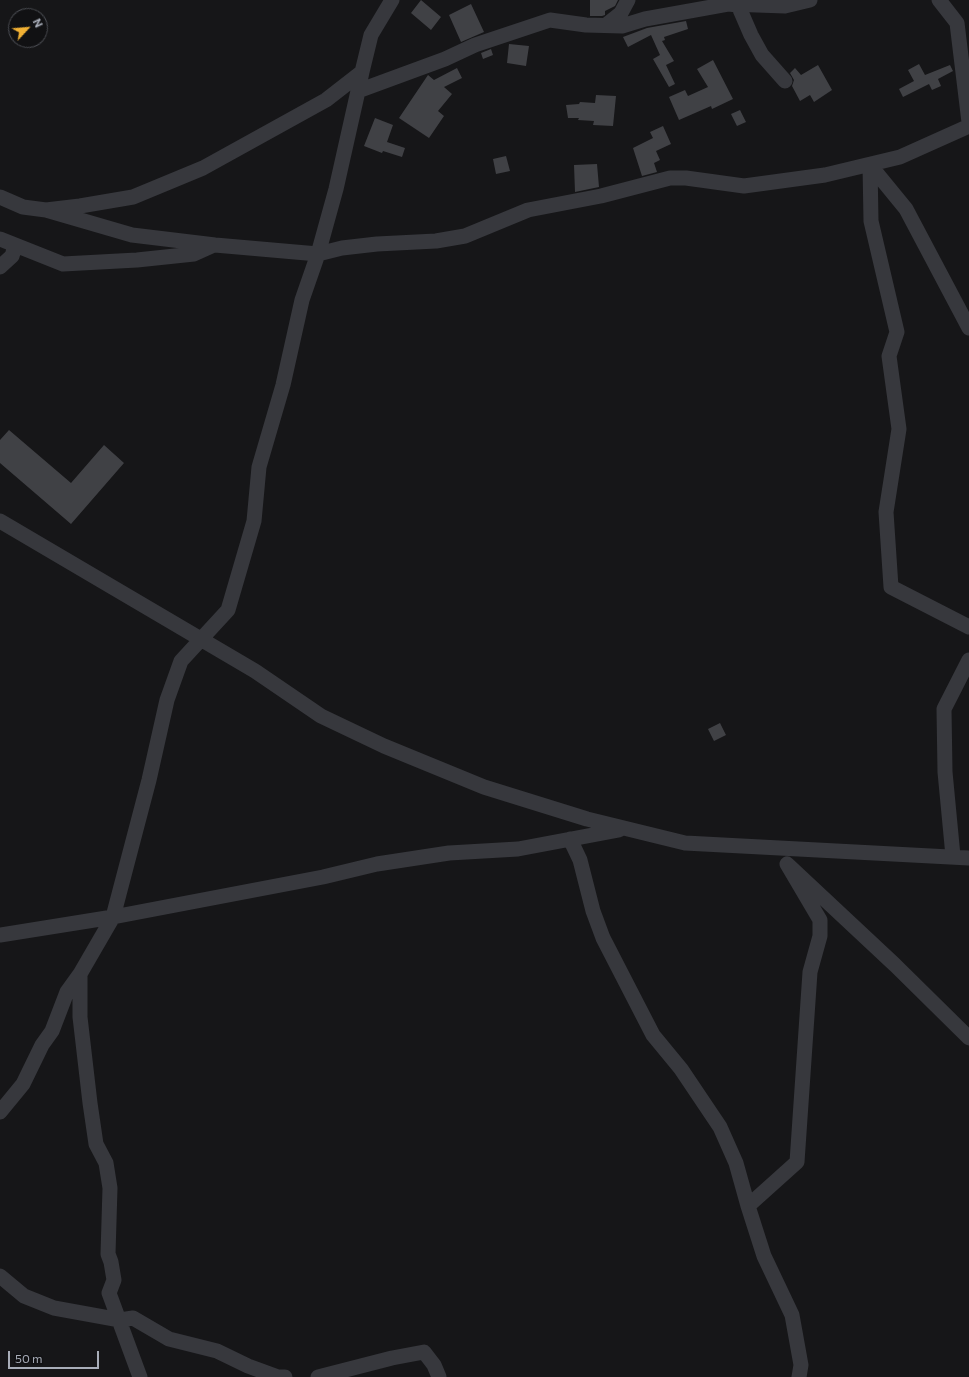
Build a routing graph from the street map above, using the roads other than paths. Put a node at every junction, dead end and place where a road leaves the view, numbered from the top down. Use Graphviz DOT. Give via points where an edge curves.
graph roads {
  1 [pos="392,0"];
  2 [pos="628,0"];
  3 [pos="810,0"];
  4 [pos="938,0"];
  5 [pos="734,3"];
  6 [pos="606,25"];
  7 [pos="362,72"];
  8 [pos="785,81"];
  9 [pos="358,91"];
  10 [pos="969,122"];
  11 [pos="969,126"];
  12 [pos="870,165"];
  13 [pos="0,196"];
  14 [pos="46,210"];
  15 [pos="0,239"];
  16 [pos="215,245"];
  17 [pos="15,246"];
  18 [pos="318,254"];
  19 [pos="0,267"];
  20 [pos="969,328"];
  21 [pos="0,521"];
  22 [pos="969,627"];
  23 [pos="201,639"];
  24 [pos="969,660"];
  25 [pos="626,829"];
  26 [pos="570,839"];
  27 [pos="774,849"];
  28 [pos="953,856"];
  29 [pos="969,858"];
  30 [pos="787,864"];
  31 [pos="113,917"];
  32 [pos="0,936"];
  33 [pos="80,974"];
  34 [pos="969,1038"];
  35 [pos="0,1112"];
  36 [pos="748,1206"];
  37 [pos="0,1276"];
  38 [pos="120,1320"];
  39 [pos="140,1377"];
  40 [pos="285,1377"];
  41 [pos="318,1377"];
  42 [pos="440,1377"];
  43 [pos="799,1377"];
  1 -- 7 [label="street" via="371,35"];
  2 -- 6 [label="street" via="621,12"];
  3 -- 5 [label="street" via="785,6"];
  4 -- 10 [label="street" via="957,23"];
  5 -- 6 [label="street" via="645,19 622,26"];
  5 -- 8 [label="street" via="762,55"];
  6 -- 9 [label="street" via="550,20 475,45 445,59"];
  7 -- 9 [label="street"];
  7 -- 14 [label="street" via="326,100 202,168 133,197"];
  9 -- 18 [label="street"];
  11 -- 12 [label="street" via="900,157"];
  12 -- 18 [label="street" via="825,175 744,186 670,178 601,196 528,210 465,236 436,241 349,247"];
  12 -- 20 [label="street" via="906,209"];
  12 -- 22 [label="street" via="871,221 897,332 888,356 899,429 886,512 891,587"];
  13 -- 14 [label="street" via="23,207"];
  14 -- 16 [label="street" via="132,234"];
  15 -- 17 [label="street"];
  16 -- 17 [label="street" via="194,254 63,264"];
  16 -- 18 [label="street"];
  17 -- 19 [label="street" via="12,256"];
  18 -- 23 [label="street" via="302,300 283,385 259,467 254,521 228,610"];
  21 -- 23 [label="street"];
  23 -- 25 [label="street" via="255,671 321,716 384,746 484,788"];
  23 -- 31 [label="street" via="181,661 167,700"];
  24 -- 28 [label="street" via="944,709 945,772"];
  25 -- 26 [label="street"];
  25 -- 27 [label="street" via="685,843"];
  26 -- 31 [label="street" via="518,849 449,853 377,864 323,877"];
  26 -- 36 [label="street" via="580,860 593,910 609,950 654,1035 686,1076 720,1127 736,1164"];
  27 -- 28 [label="street"];
  27 -- 30 [label="street"];
  28 -- 29 [label="street"];
  30 -- 34 [label="street"];
  30 -- 36 [label="street" via="820,920 820,936 810,972 797,1162"];
  31 -- 32 [label="street"];
  31 -- 33 [label="street"];
  33 -- 35 [label="street" via="67,992 52,1031 42,1045 23,1084"];
  33 -- 38 [label="street" via="80,1017 90,1103 96,1144 106,1163 110,1188 108,1254 112,1262 114,1280 109,1293"];
  36 -- 43 [label="street" via="764,1256 792,1314 801,1365"];
  37 -- 38 [label="street" via="24,1296 54,1308"];
  38 -- 39 [label="street"];
  38 -- 40 [label="street" via="133,1318 169,1339 217,1351 248,1366"];
  41 -- 42 [label="street" via="424,1352"];
}
